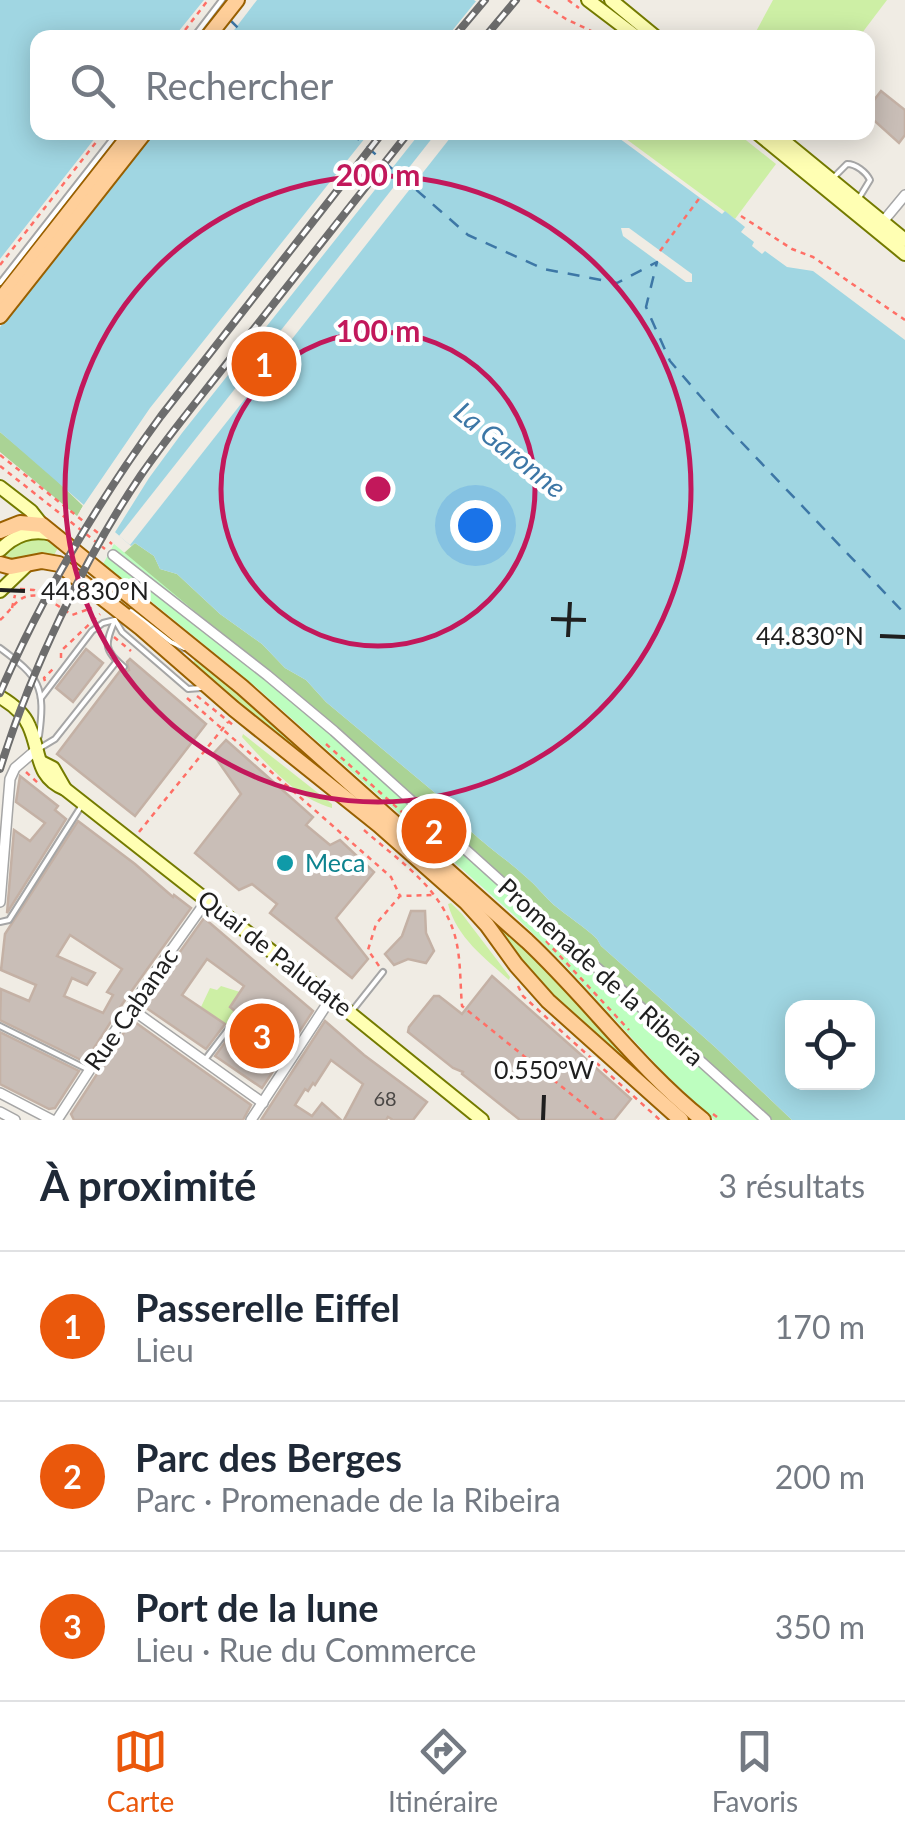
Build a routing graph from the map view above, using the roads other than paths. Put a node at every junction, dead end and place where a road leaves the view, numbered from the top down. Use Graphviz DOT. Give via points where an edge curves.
graph roads {
  1 [pos="222,0"];
  2 [pos="237,0"];
  3 [pos="249,0"];
  4 [pos="611,0"];
  5 [pos="595,7"];
  6 [pos="199,30"];
  7 [pos="213,30"];
  8 [pos="225,30"];
  9 [pos="627,30"];
  10 [pos="647,30"];
  11 [pos="112,140"];
  12 [pos="126,140"];
  13 [pos="138,140"];
  14 [pos="767,140"];
  15 [pos="781,140"];
  16 [pos="828,185"];
  17 [pos="905,195"];
  18 [pos="853,205"];
  19 [pos="879,227"];
  20 [pos="905,240"];
  21 [pos="905,254"];
  22 [pos="0,283"];
  23 [pos="0,300"];
  24 [pos="0,316"];
  25 [pos="0,486"];
  26 [pos="48,530"];
  27 [pos="0,531"];
  28 [pos="0,550"];
  29 [pos="113,550"];
  30 [pos="29,563"];
  31 [pos="0,564"];
  32 [pos="0,591"];
  33 [pos="129,596"];
  34 [pos="118,616"];
  35 [pos="0,648"];
  36 [pos="202,654"];
  37 [pos="117,661"];
  38 [pos="124,667"];
  39 [pos="0,696"];
  40 [pos="41,698"];
  41 [pos="39,756"];
  42 [pos="83,804"];
  43 [pos="207,900"];
  44 [pos="0,902"];
  45 [pos="0,922"];
  46 [pos="383,972"];
  47 [pos="331,998"];
  48 [pos="130,1008"];
  49 [pos="350,1013"];
  50 [pos="236,1019"];
  51 [pos="0,1026"];
  52 [pos="204,1061"];
  53 [pos="89,1070"];
  54 [pos="0,1093"];
  55 [pos="264,1103"];
  56 [pos="0,1112"];
  57 [pos="15,1120"];
  58 [pos="54,1120"];
  59 [pos="252,1120"];
  60 [pos="482,1120"];
  61 [pos="681,1120"];
  62 [pos="703,1120"];
  63 [pos="766,1120"];
  1 -- 6 [label="lane"];
  2 -- 7 [label="main road"];
  3 -- 8 [label="main road"];
  4 -- 10 [label="street"];
  5 -- 9 [label="street"];
  11 -- 22 [label="lane"];
  12 -- 23 [label="main road"];
  13 -- 24 [label="main road"];
  14 -- 16 [label="street"];
  15 -- 16 [label="street"];
  16 -- 18 [label="street"];
  16 -- 18 [label="lane" via="854,164 869,184"];
  17 -- 19 [label="street"];
  18 -- 19 [label="street"];
  19 -- 20 [label="street"];
  19 -- 21 [label="street"];
  25 -- 26 [label="street"];
  26 -- 27 [label="main road" via="20,523"];
  26 -- 28 [label="street" via="26,533"];
  26 -- 33 [label="main road"];
  29 -- 63 [label="street, Promenade de la Ribeira" via="346,741"];
  30 -- 31 [label="main road"];
  30 -- 32 [label="street"];
  30 -- 34 [label="main road" via="66,568"];
  33 -- 34 [label="lane"];
  33 -- 36 [label="main road"];
  34 -- 36 [label="lane" via="135,613 171,642"];
  34 -- 37 [label="lane" via="108,650"];
  34 -- 40 [label="lane" via="92,630"];
  34 -- 61 [label="main road" via="466,902 548,1000"];
  35 -- 40 [label="lane" via="37,681"];
  36 -- 62 [label="main road" via="528,941"];
  37 -- 38 [label="lane"];
  37 -- 41 [label="lane"];
  39 -- 41 [label="street, Quai de Paludate" via="28,722"];
  40 -- 41 [label="lane"];
  41 -- 42 [label="street, Quai de Paludate"];
  41 -- 44 [label="street" via="14,768 10,780"];
  42 -- 43 [label="street, Quai de Paludate"];
  42 -- 45 [label="lane" via="8,920"];
  43 -- 47 [label="street, Quai de Paludate"];
  43 -- 48 [label="street, Rue Cabanac"];
  46 -- 49 [label="lane"];
  47 -- 49 [label="street, Quai de Paludate"];
  47 -- 55 [label="street"];
  48 -- 52 [label="street"];
  48 -- 53 [label="street, Rue Cabanac"];
  49 -- 60 [label="street, Quai de Paludate"];
  50 -- 52 [label="lane"];
  51 -- 53 [label="lane"];
  52 -- 55 [label="street"];
  53 -- 58 [label="street, Rue Cabanac"];
  54 -- 58 [label="street"];
  55 -- 59 [label="street"];
  56 -- 57 [label="street"];
}
